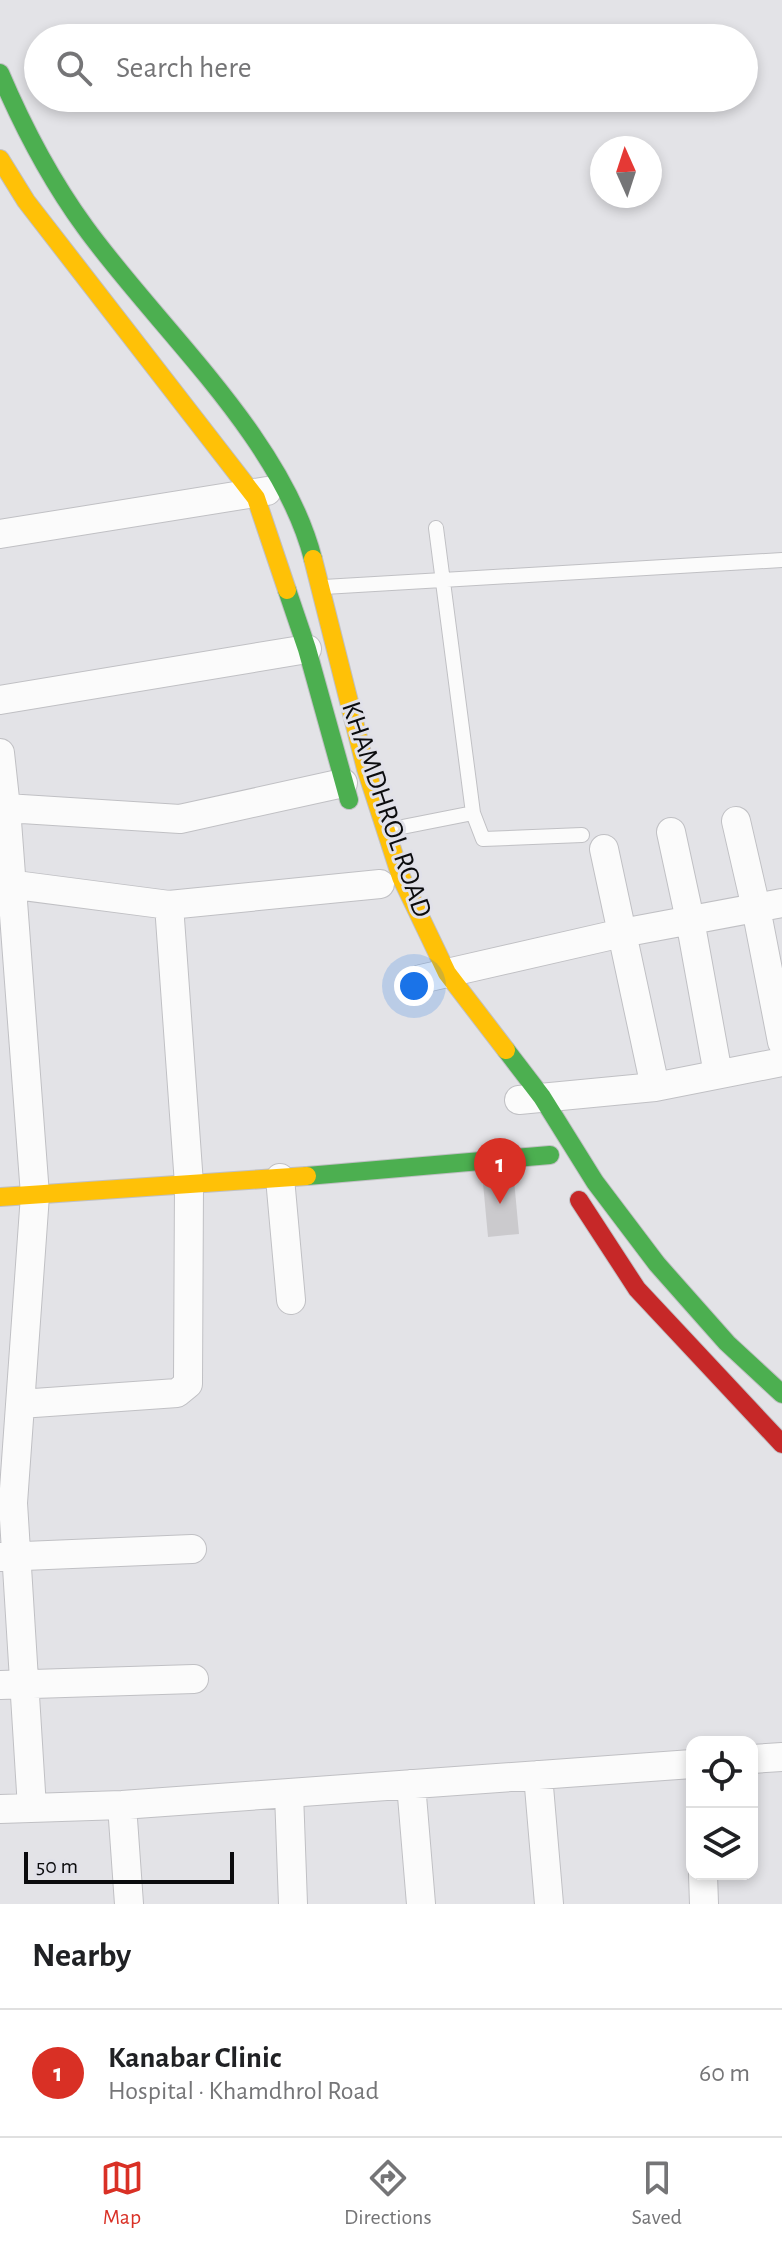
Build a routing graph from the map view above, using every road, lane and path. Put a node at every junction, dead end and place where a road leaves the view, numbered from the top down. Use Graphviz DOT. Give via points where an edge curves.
graph roads {
  1 [pos="1,78"];
  2 [pos="0,159"];
  3 [pos="13,203"];
  4 [pos="284,488"];
  5 [pos="253,494"];
  6 [pos="436,528"];
  7 [pos="0,534"];
  8 [pos="782,560"];
  9 [pos="444,580"];
  10 [pos="304,589"];
  11 [pos="307,649"];
  12 [pos="0,700"];
  13 [pos="0,753"];
  14 [pos="343,783"];
  15 [pos="6,808"];
  16 [pos="353,812"];
  17 [pos="473,813"];
  18 [pos="736,821"];
  19 [pos="386,830"];
  20 [pos="671,832"];
  21 [pos="593,842"];
  22 [pos="5,884"];
  23 [pos="380,884"];
  24 [pos="169,905"];
  25 [pos="769,905"];
  26 [pos="690,920"];
  27 [pos="622,933"];
  28 [pos="428,977"];
  29 [pos="782,1042"];
  30 [pos="782,1062"];
  31 [pos="718,1074"];
  32 [pos="655,1087"];
  33 [pos="524,1100"];
  34 [pos="280,1178"];
  35 [pos="189,1184"];
  36 [pos="35,1195"];
  37 [pos="0,1197"];
  38 [pos="291,1300"];
  39 [pos="782,1394"];
  40 [pos="14,1400"];
  41 [pos="782,1444"];
  42 [pos="192,1549"];
  43 [pos="8,1556"];
  44 [pos="194,1679"];
  45 [pos="12,1684"];
  46 [pos="782,1757"];
  47 [pos="758,1759"];
  48 [pos="686,1764"];
  49 [pos="538,1775"];
  50 [pos="411,1784"];
  51 [pos="289,1793"];
  52 [pos="122,1805"];
  53 [pos="32,1808"];
  54 [pos="0,1809"];
  55 [pos="703,1880"];
  56 [pos="129,1904"];
  57 [pos="293,1904"];
  58 [pos="421,1904"];
  59 [pos="549,1904"];
  60 [pos="704,1904"];
  1 -- 4 [label="main road, KHAMDHROL ROAD" via="27,135 84,226 251,433"];
  2 -- 3 [label="main road, KHAMDHROL ROAD"];
  3 -- 5 [label="main road, KHAMDHROL ROAD"];
  4 -- 5 [label="street"];
  4 -- 10 [label="main road, KHAMDHROL ROAD" via="306,532"];
  5 -- 7 [label="street"];
  5 -- 10 [label="main road, KHAMDHROL ROAD"];
  6 -- 9 [label="lane"];
  8 -- 9 [label="lane"];
  9 -- 10 [label="lane"];
  9 -- 17 [label="lane"];
  10 -- 11 [label="main road, KHAMDHROL ROAD"];
  10 -- 19 [label="main road, KHAMDHROL ROAD"];
  11 -- 12 [label="street"];
  11 -- 14 [label="main road, KHAMDHROL ROAD"];
  13 -- 15 [label="street"];
  14 -- 15 [label="street" via="180,819"];
  14 -- 16 [label="main road, KHAMDHROL ROAD"];
  15 -- 22 [label="street"];
  17 -- 19 [label="lane"];
  17 -- 21 [label="lane" via="483,839"];
  18 -- 25 [label="street"];
  19 -- 28 [label="main road, KHAMDHROL ROAD"];
  20 -- 26 [label="street"];
  21 -- 27 [label="street"];
  22 -- 24 [label="street"];
  22 -- 36 [label="street"];
  23 -- 24 [label="street"];
  24 -- 35 [label="street"];
  25 -- 26 [label="street"];
  25 -- 29 [label="street"];
  26 -- 27 [label="street"];
  26 -- 31 [label="street"];
  27 -- 28 [label="street"];
  27 -- 32 [label="street"];
  28 -- 33 [label="main road, KHAMDHROL ROAD"];
  30 -- 31 [label="street"];
  31 -- 32 [label="street"];
  32 -- 33 [label="street"];
  33 -- 39 [label="main road, KHAMDHROL ROAD" via="727,1343"];
  34 -- 35 [label="main road"];
  34 -- 38 [label="street"];
  34 -- 41 [label="main road" via="554,1161 637,1289"];
  35 -- 36 [label="main road"];
  35 -- 40 [label="street" via="186,1388 177,1393"];
  36 -- 37 [label="main road"];
  36 -- 40 [label="street"];
  40 -- 43 [label="street"];
  42 -- 43 [label="street"];
  43 -- 45 [label="street"];
  44 -- 45 [label="street"];
  45 -- 53 [label="street"];
  46 -- 47 [label="street"];
  48 -- 49 [label="street"];
  49 -- 50 [label="street"];
  49 -- 59 [label="street"];
  50 -- 51 [label="street"];
  50 -- 58 [label="street"];
  51 -- 52 [label="street"];
  51 -- 57 [label="street"];
  52 -- 53 [label="street"];
  52 -- 56 [label="street"];
  53 -- 54 [label="street"];
  55 -- 60 [label="street"];
}
